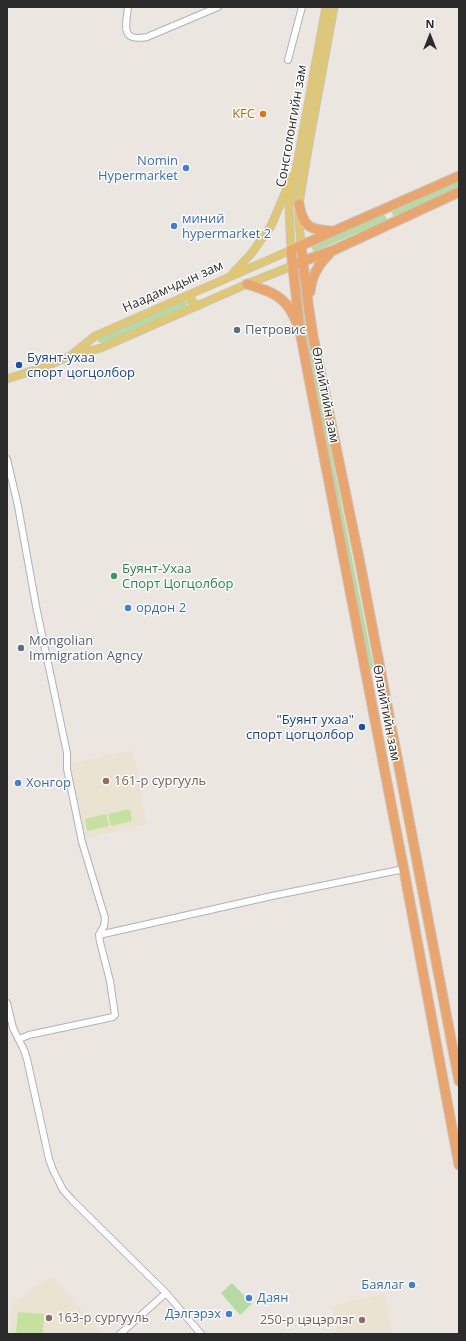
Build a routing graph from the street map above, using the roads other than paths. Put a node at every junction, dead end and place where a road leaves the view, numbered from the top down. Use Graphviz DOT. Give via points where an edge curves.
graph roads {
  1 [pos="128,7"];
  2 [pos="218,7"];
  3 [pos="302,7"];
  4 [pos="326,7"];
  5 [pos="334,7"];
  6 [pos="288,60"];
  7 [pos="297,164"];
  8 [pos="459,176"];
  9 [pos="459,192"];
  10 [pos="299,204"];
  11 [pos="384,209"];
  12 [pos="391,223"];
  13 [pos="335,231"];
  14 [pos="301,246"];
  15 [pos="291,250"];
  16 [pos="334,250"];
  17 [pos="302,262"];
  18 [pos="292,266"];
  19 [pos="230,276"];
  20 [pos="247,284"];
  21 [pos="191,294"];
  22 [pos="183,297"];
  23 [pos="308,303"];
  24 [pos="198,306"];
  25 [pos="189,310"];
  26 [pos="300,328"];
  27 [pos="70,356"];
  28 [pos="7,379"];
  29 [pos="7,459"];
  30 [pos="404,869"];
  31 [pos="99,935"];
  32 [pos="438,966"];
  33 [pos="423,969"];
  34 [pos="7,1003"];
  35 [pos="19,1039"];
  36 [pos="459,1081"];
  37 [pos="459,1165"];
  38 [pos="166,1293"];
  39 [pos="120,1334"];
  40 [pos="201,1334"];
  1 -- 2 [label="street" via="126,31 132,38 137,38 147,37"];
  3 -- 6 [label="street"];
  4 -- 7 [label="main road, Сонсголонгийн зам"];
  5 -- 10 [label="main road, Сонсголонгийн зам"];
  7 -- 15 [label="main road, Сонсголонгийн зам" via="289,208"];
  7 -- 19 [label="main road" via="271,226 251,254"];
  8 -- 11 [label="highway"];
  9 -- 12 [label="highway"];
  10 -- 13 [label="highway" via="301,217 305,223 319,230"];
  10 -- 14 [label="main road, Сонсголонгийн зам"];
  11 -- 12 [label="highway"];
  11 -- 13 [label="highway"];
  12 -- 16 [label="highway"];
  13 -- 14 [label="highway"];
  14 -- 15 [label="highway"];
  14 -- 17 [label="highway, Өлзийтийн зам"];
  15 -- 18 [label="highway, Өлзийтийн зам"];
  15 -- 19 [label="main road, Наадамчдын зам"];
  16 -- 17 [label="highway"];
  16 -- 23 [label="highway" via="315,271"];
  17 -- 18 [label="highway"];
  17 -- 23 [label="highway, Өлзийтийн зам"];
  18 -- 20 [label="main road, Наадамчдын зам"];
  18 -- 26 [label="highway, Өлзийтийн зам"];
  19 -- 21 [label="main road, Наадамчдын зам"];
  20 -- 24 [label="main road, Наадамчдын зам"];
  20 -- 26 [label="highway" via="279,297 287,304"];
  21 -- 22 [label="main road, Наадамчдын зам"];
  21 -- 24 [label="main road" via="191,301"];
  22 -- 25 [label="main road" via="188,302"];
  22 -- 27 [label="main road, Наадамчдын зам" via="95,336"];
  23 -- 32 [label="highway, Өлзийтийн зам"];
  24 -- 25 [label="main road, Наадамчдын зам"];
  25 -- 27 [label="main road, Наадамчдын зам" via="101,348"];
  26 -- 30 [label="highway, Өлзийтийн зам"];
  27 -- 28 [label="main road, Наадамчдын зам"];
  29 -- 31 [label="street" via="67,753 67,769 82,842 105,918"];
  30 -- 31 [label="street"];
  30 -- 33 [label="highway, Өлзийтийн зам"];
  31 -- 35 [label="street" via="115,1015"];
  32 -- 33 [label="highway"];
  32 -- 36 [label="highway, Өлзийтийн зам"];
  33 -- 37 [label="highway, Өлзийтийн зам"];
  34 -- 35 [label="street" via="13,1028"];
  35 -- 38 [label="street" via="27,1059 49,1159 57,1180 72,1200"];
  38 -- 39 [label="street"];
  38 -- 40 [label="street"];
}
